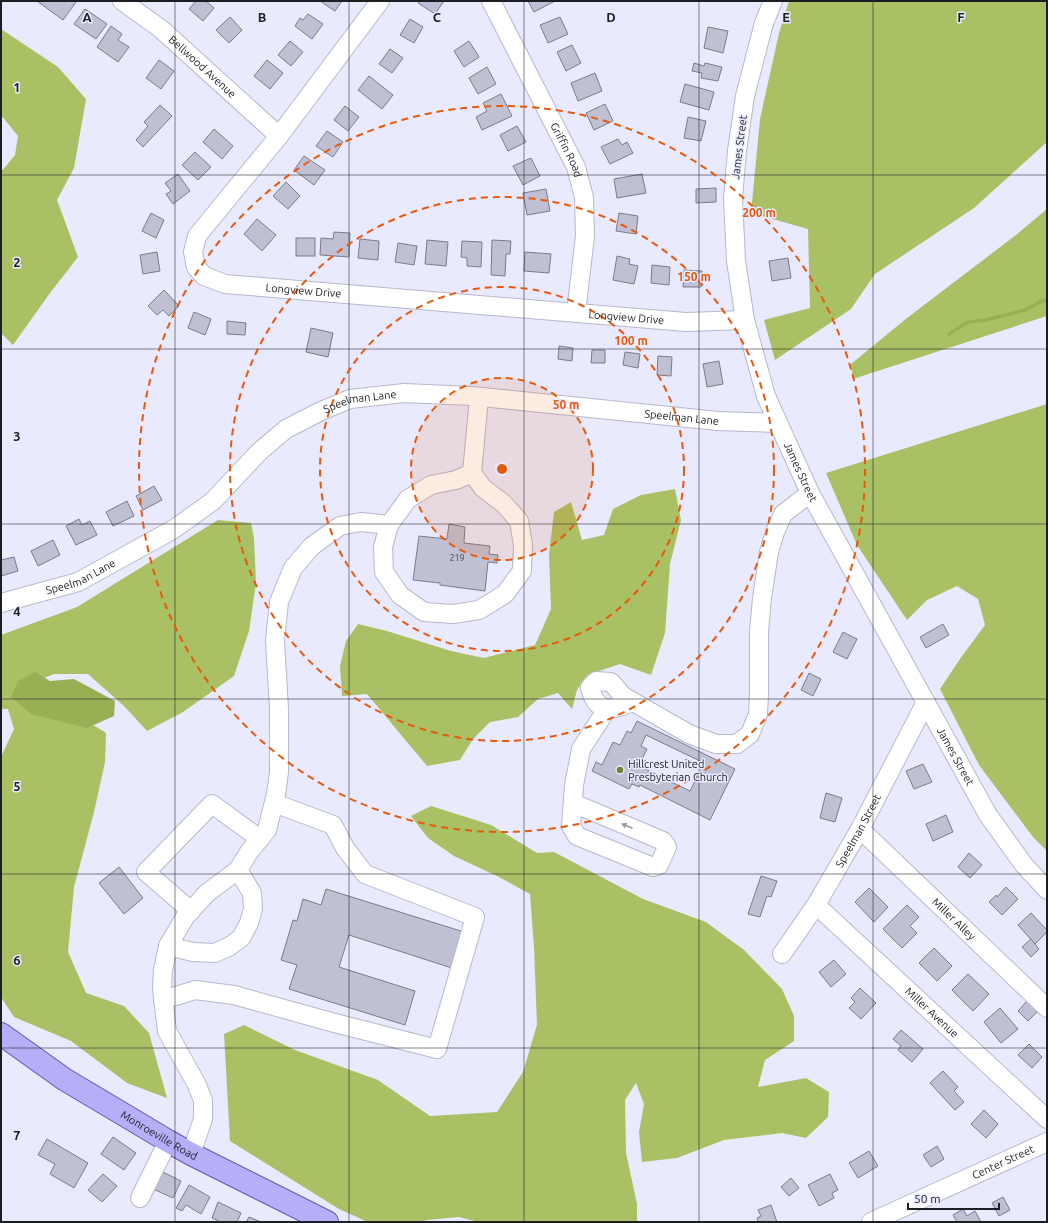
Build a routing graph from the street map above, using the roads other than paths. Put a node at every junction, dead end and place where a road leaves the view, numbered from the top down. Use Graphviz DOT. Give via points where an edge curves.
graph roads {
  1 [pos="122,1"];
  2 [pos="380,1"];
  3 [pos="490,1"];
  4 [pos="772,1"];
  5 [pos="279,136"];
  6 [pos="576,313"];
  7 [pos="745,320"];
  8 [pos="479,398"];
  9 [pos="778,423"];
  10 [pos="472,473"];
  11 [pos="810,493"];
  12 [pos="389,525"];
  13 [pos="1,603"];
  14 [pos="633,702"];
  15 [pos="926,702"];
  16 [pos="607,709"];
  17 [pos="274,803"];
  18 [pos="573,803"];
  19 [pos="860,829"];
  20 [pos="260,839"];
  21 [pos="238,870"];
  22 [pos="1047,890"];
  23 [pos="816,905"];
  24 [pos="190,911"];
  25 [pos="168,946"];
  26 [pos="782,954"];
  27 [pos="163,1000"];
  28 [pos="1047,1008"];
  29 [pos="1,1034"];
  30 [pos="1047,1120"];
  31 [pos="168,1141"];
  32 [pos="1047,1142"];
  33 [pos="191,1154"];
  34 [pos="140,1198"];
  35 [pos="327,1222"];
  36 [pos="871,1222"];
  1 -- 5 [label="street, Bellwood Avenue" via="161,29"];
  2 -- 5 [label="street, Longview Drive"];
  3 -- 6 [label="street, Griffin Road" via="576,167 584,197 585,236"];
  4 -- 7 [label="street, James Street" via="745,96 737,151 734,198 736,261"];
  5 -- 6 [label="street, Longview Drive" via="197,236 193,252 196,267 204,276 225,284"];
  6 -- 7 [label="street, Longview Drive" via="686,322"];
  7 -- 9 [label="street, James Street" via="766,396"];
  8 -- 9 [label="street, Speelman Lane" via="718,421"];
  8 -- 10 [label="street"];
  8 -- 13 [label="street, Speelman Lane" via="404,393 350,399 321,411 286,428 259,452 213,501 174,529 78,582"];
  9 -- 11 [label="street, James Street"];
  10 -- 12 [label="street" via="456,480 430,485 408,499"];
  10 -- 12 [label="street" via="483,488 504,504 519,521 523,546 522,571 505,594 479,610 453,614 424,612 400,595 384,572 383,547"];
  11 -- 14 [label="street" via="783,514 769,552 759,632 758,714 750,734 737,744 716,744 689,734"];
  11 -- 15 [label="street, James Street"];
  12 -- 17 [label="street" via="361,522 340,526 312,546 293,568 279,602 275,640 279,772"];
  14 -- 16 [label="street"];
  14 -- 16 [label="street" via="622,696 611,682 596,681 590,687 591,694 600,706"];
  15 -- 19 [label="street, Speelman Street"];
  15 -- 22 [label="street, James Street" via="988,815 1024,865"];
  16 -- 18 [label="street" via="581,749"];
  17 -- 20 [label="street" via="267,830"];
  17 -- 27 [label="street" via="333,825 345,848 364,874 475,917 437,1049 234,995 195,990"];
  18 -- 18 [label="street, one-way" via="571,826 577,836 653,867 659,865 667,847 663,841"];
  19 -- 23 [label="street, Speelman Street"];
  19 -- 28 [label="street, Miller Alley"];
  20 -- 21 [label="street"];
  20 -- 24 [label="street" via="212,804 146,872"];
  21 -- 24 [label="street" via="207,893"];
  21 -- 25 [label="street" via="252,893 253,909 249,924 241,938 215,953 193,952"];
  23 -- 26 [label="street, Speelman Street"];
  23 -- 30 [label="street, Miller Avenue"];
  24 -- 25 [label="street"];
  25 -- 27 [label="street" via="163,970"];
  27 -- 33 [label="street" via="167,1031 203,1100 203,1119"];
  29 -- 31 [label="main road, Monroeville Road" via="64,1079"];
  31 -- 33 [label="main road, Monroeville Road"];
  31 -- 34 [label="street"];
  32 -- 36 [label="street, Center Street"];
  33 -- 35 [label="main road, Monroeville Road"];
}
